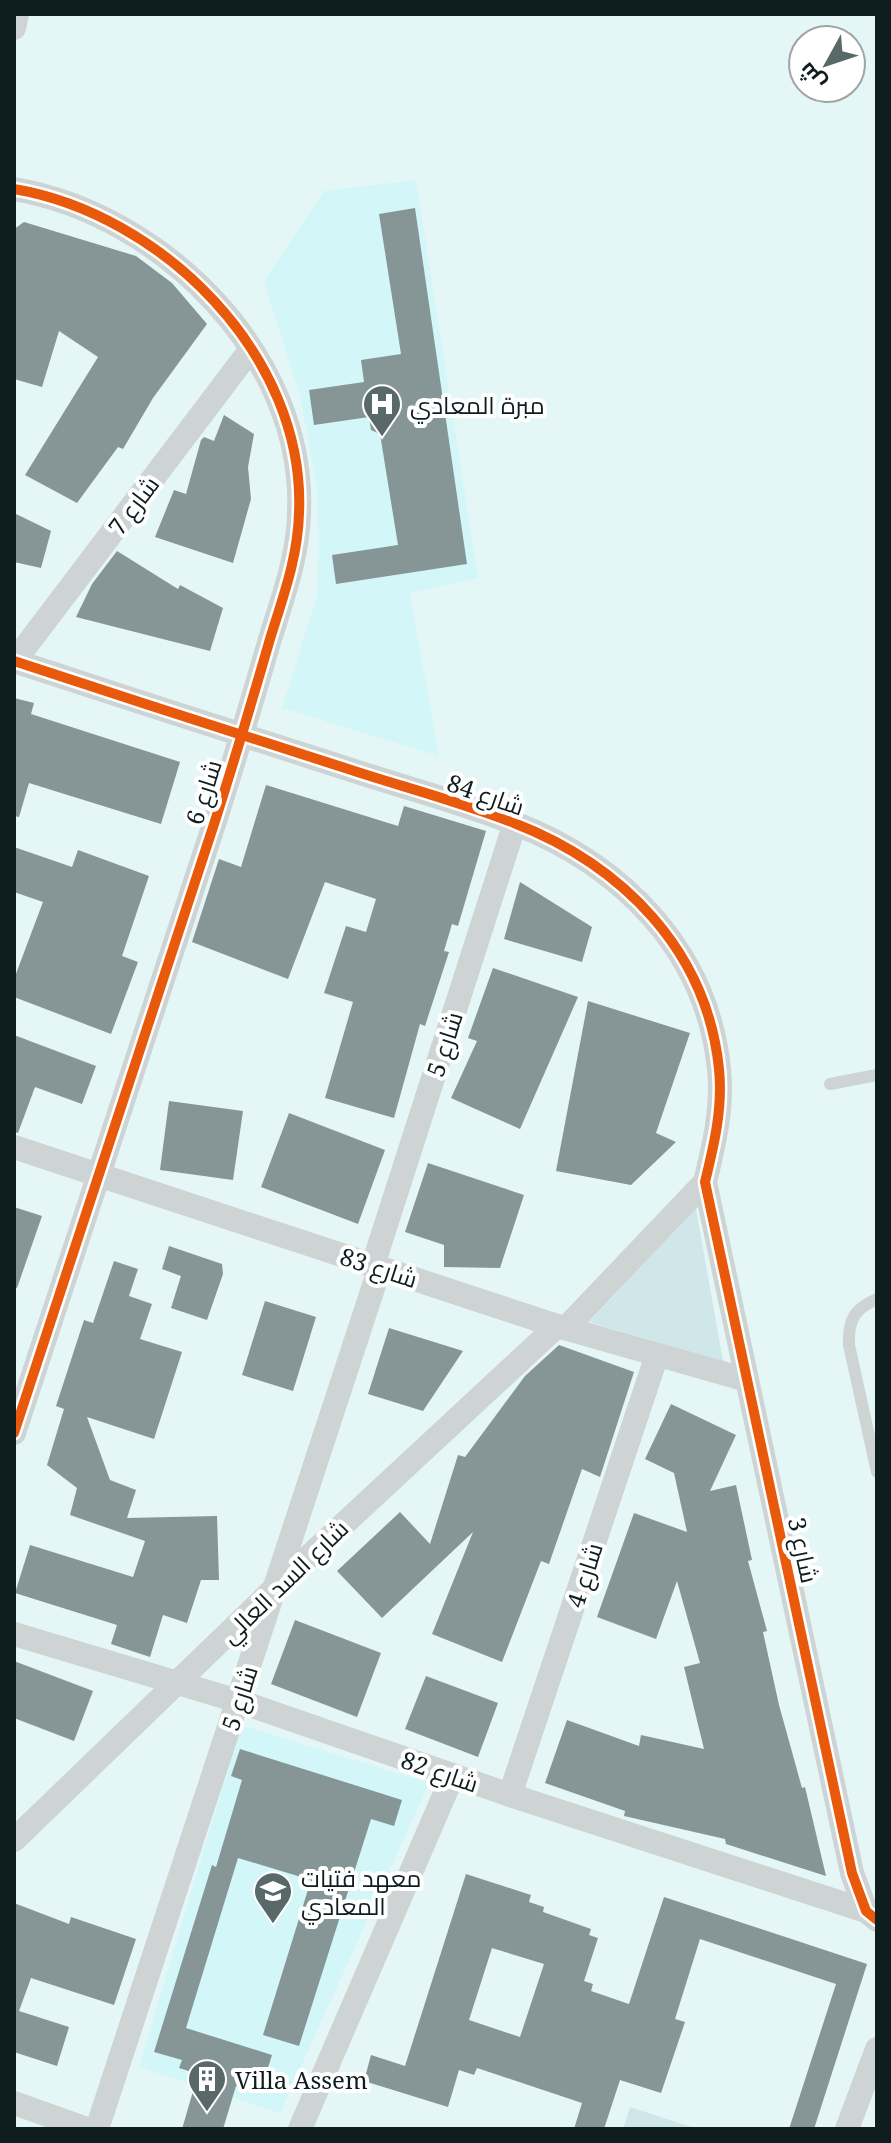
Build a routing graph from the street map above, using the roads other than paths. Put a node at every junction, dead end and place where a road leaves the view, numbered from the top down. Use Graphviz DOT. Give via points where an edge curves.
graph roads {
  1 [pos="17,14"];
  2 [pos="14,28"];
  3 [pos="14,189"];
  4 [pos="251,349"];
  5 [pos="14,662"];
  6 [pos="243,735"];
  7 [pos="515,823"];
  8 [pos="877,1075"];
  9 [pos="830,1084"];
  10 [pos="14,1147"];
  11 [pos="100,1174"];
  12 [pos="705,1182"];
  13 [pos="376,1266"];
  14 [pos="877,1299"];
  15 [pos="562,1327"];
  16 [pos="657,1355"];
  17 [pos="747,1380"];
  18 [pos="14,1433"];
  19 [pos="877,1472"];
  20 [pos="276,1587"];
  21 [pos="14,1634"];
  22 [pos="177,1684"];
  23 [pos="238,1701"];
  24 [pos="453,1775"];
  25 [pos="510,1795"];
  26 [pos="14,1840"];
  27 [pos="872,1916"];
  28 [pos="877,2049"];
  29 [pos="14,2103"];
  30 [pos="87,2129"];
  31 [pos="97,2129"];
  32 [pos="300,2129"];
  33 [pos="847,2129"];
  1 -- 2 [label="street"];
  3 -- 4 [label="street, شارع 6" via="89,211 139,237 221,308"];
  4 -- 5 [label="street, شارع 7"];
  4 -- 6 [label="street, شارع 6" via="276,397 294,453 300,512 292,570"];
  5 -- 6 [label="street, شارع 84"];
  6 -- 7 [label="street, شارع 84"];
  6 -- 11 [label="street, شارع 6"];
  7 -- 12 [label="street, شارع 84" via="606,872 642,902 696,979 719,1071 718,1127"];
  7 -- 13 [label="street, شارع 5"];
  8 -- 9 [label="lane"];
  10 -- 11 [label="street, شارع 83"];
  11 -- 13 [label="street, شارع 83"];
  11 -- 18 [label="street, شارع 6"];
  12 -- 15 [label="street, شارع السد العالي"];
  12 -- 17 [label="street, شارع 3"];
  13 -- 15 [label="street, شارع 83"];
  13 -- 20 [label="street, شارع 5"];
  14 -- 19 [label="lane" via="860,1307 848,1324"];
  15 -- 16 [label="street, شارع 83"];
  15 -- 20 [label="street, شارع السد العالي"];
  16 -- 17 [label="street, شارع 83"];
  16 -- 25 [label="street, شارع 4"];
  17 -- 27 [label="street, شارع 3" via="849,1859 857,1892"];
  20 -- 22 [label="street, شارع السد العالي"];
  20 -- 23 [label="street, شارع 5"];
  21 -- 22 [label="street, شارع 82"];
  22 -- 23 [label="street, شارع 82"];
  22 -- 26 [label="street, شارع السد العالي"];
  23 -- 24 [label="street, شارع 82"];
  23 -- 31 [label="street, شارع 5"];
  24 -- 25 [label="street, شارع 82"];
  24 -- 32 [label="street"];
  25 -- 27 [label="street, شارع 82"];
  28 -- 33 [label="street"];
  29 -- 30 [label="street"];
}
